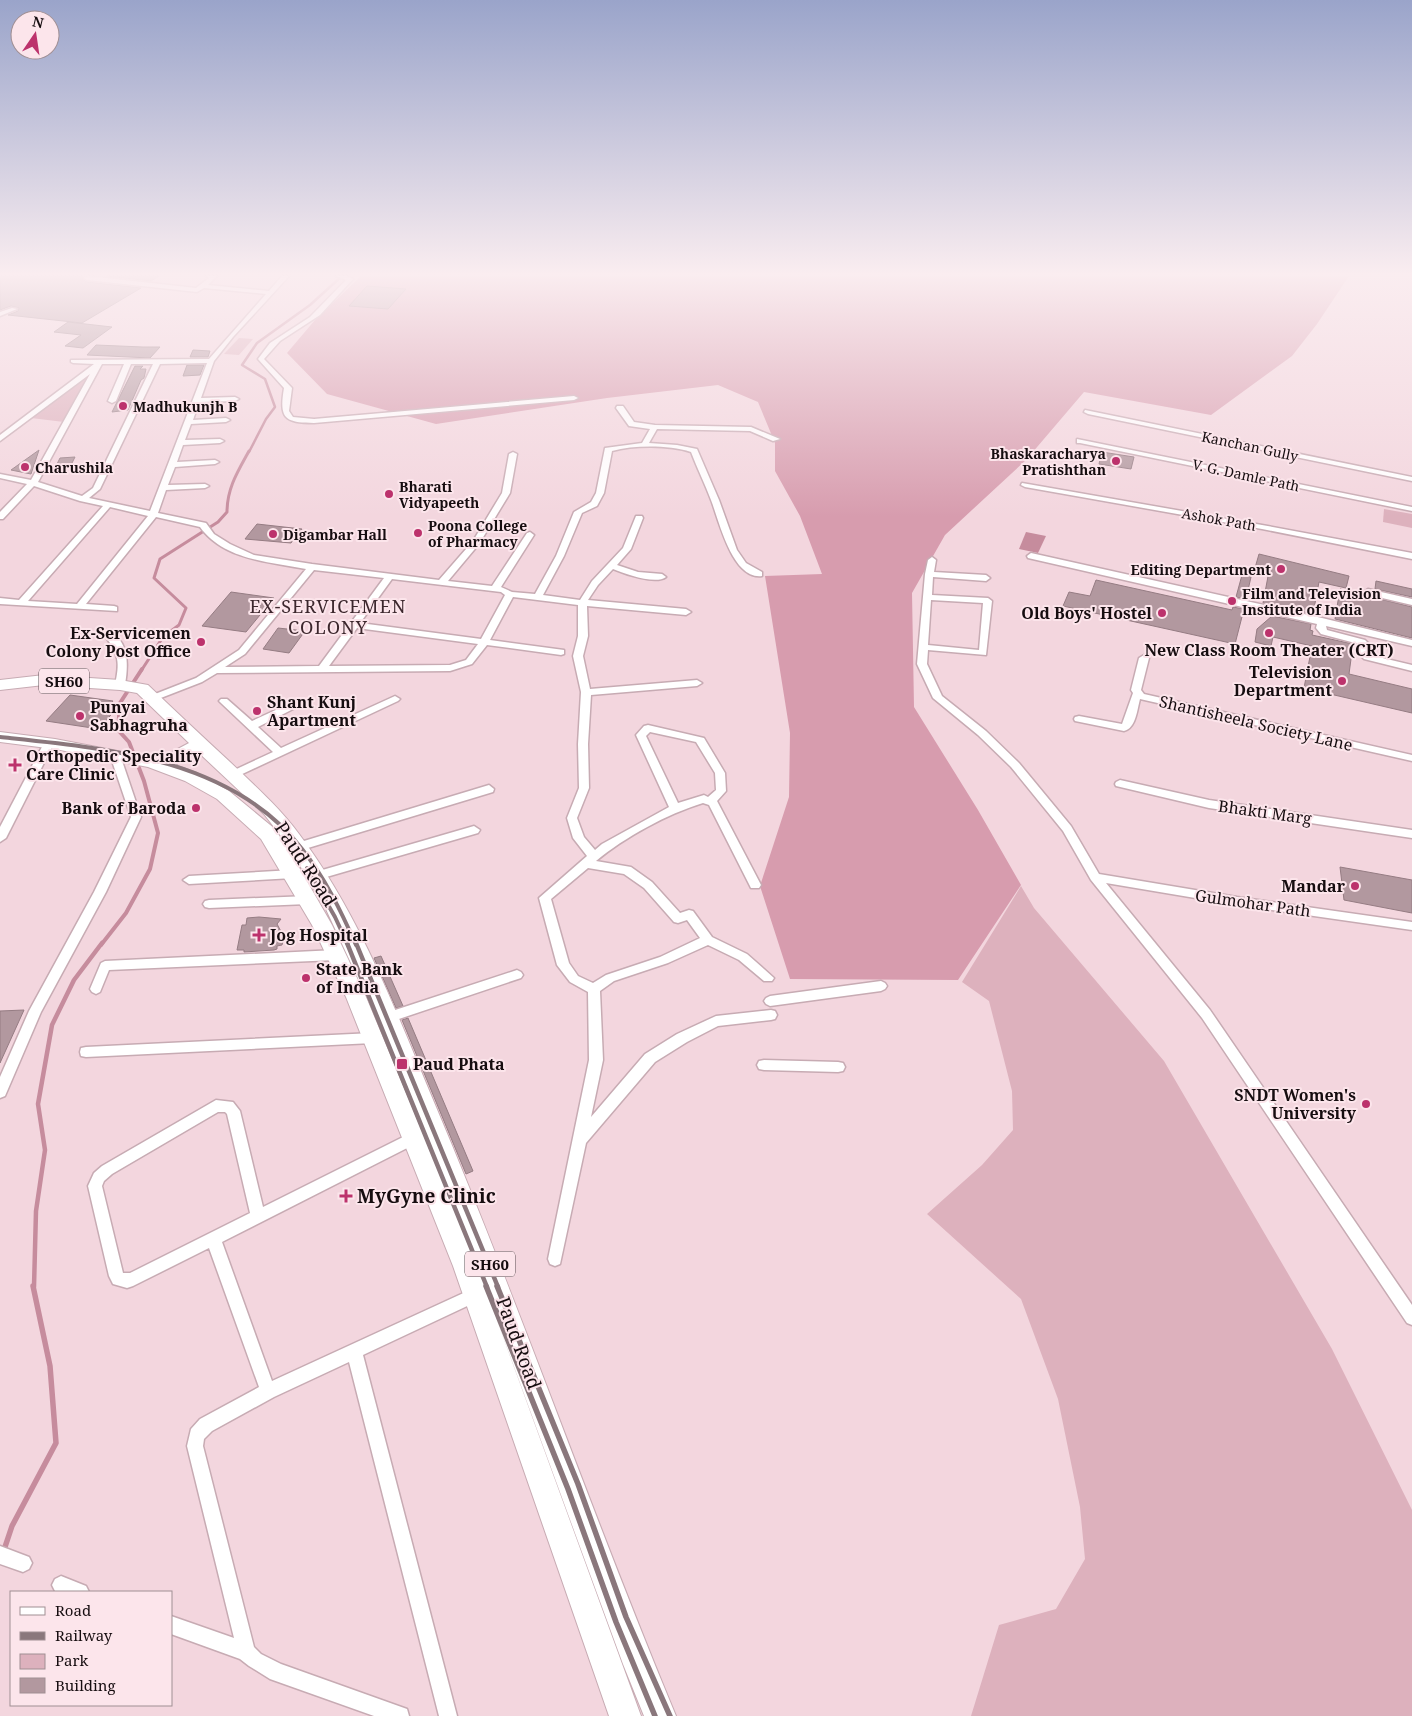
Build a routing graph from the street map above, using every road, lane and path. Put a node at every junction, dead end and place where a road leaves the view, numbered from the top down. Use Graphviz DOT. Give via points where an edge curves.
graph roads {
  1 [pos="215,356"];
  2 [pos="263,356"];
  3 [pos="73,360"];
  4 [pos="158,361"];
  5 [pos="211,361"];
  6 [pos="100,362"];
  7 [pos="128,362"];
  8 [pos="574,398"];
  9 [pos="236,399"];
  10 [pos="112,400"];
  11 [pos="196,400"];
  12 [pos="620,408"];
  13 [pos="1088,412"];
  14 [pos="226,420"];
  15 [pos="188,422"];
  16 [pos="655,427"];
  17 [pos="0,439"];
  18 [pos="776,439"];
  19 [pos="220,441"];
  20 [pos="1080,441"];
  21 [pos="180,443"];
  22 [pos="644,446"];
  23 [pos="513,454"];
  24 [pos="215,462"];
  25 [pos="172,465"];
  26 [pos="0,476"];
  27 [pos="1412,479"];
  28 [pos="33,482"];
  29 [pos="1025,485"];
  30 [pos="205,486"];
  31 [pos="163,488"];
  32 [pos="83,499"];
  33 [pos="108,505"];
  34 [pos="1412,509"];
  35 [pos="1,515"];
  36 [pos="153,515"];
  37 [pos="639,518"];
  38 [pos="530,535"];
  39 [pos="1031,556"];
  40 [pos="1412,556"];
  41 [pos="932,560"];
  42 [pos="611,566"];
  43 [pos="312,567"];
  44 [pos="759,574"];
  45 [pos="929,574"];
  46 [pos="390,576"];
  47 [pos="662,577"];
  48 [pos="986,578"];
  49 [pos="442,582"];
  50 [pos="495,589"];
  51 [pos="1368,592"];
  52 [pos="510,594"];
  53 [pos="538,597"];
  54 [pos="927,597"];
  55 [pos="0,601"];
  56 [pos="1412,602"];
  57 [pos="21,603"];
  58 [pos="582,603"];
  59 [pos="80,608"];
  60 [pos="114,609"];
  61 [pos="686,612"];
  62 [pos="1322,621"];
  63 [pos="354,625"];
  64 [pos="110,636"];
  65 [pos="483,642"];
  66 [pos="1412,643"];
  67 [pos="923,647"];
  68 [pos="561,652"];
  69 [pos="1144,658"];
  70 [pos="1412,668"];
  71 [pos="322,669"];
  72 [pos="214,670"];
  73 [pos="697,683"];
  74 [pos="0,684"];
  75 [pos="128,686"];
  76 [pos="586,692"];
  77 [pos="1138,694"];
  78 [pos="153,698"];
  79 [pos="395,699"];
  80 [pos="224,701"];
  81 [pos="296,704"];
  82 [pos="1079,719"];
  83 [pos="251,726"];
  84 [pos="0,728"];
  85 [pos="0,737"];
  86 [pos="49,743"];
  87 [pos="200,744"];
  88 [pos="124,752"];
  89 [pos="280,753"];
  90 [pos="1412,758"];
  91 [pos="162,762"];
  92 [pos="232,775"];
  93 [pos="1120,784"];
  94 [pos="489,790"];
  95 [pos="710,800"];
  96 [pos="675,808"];
  97 [pos="474,830"];
  98 [pos="268,834"];
  99 [pos="1412,834"];
  100 [pos="0,838"];
  101 [pos="298,847"];
  102 [pos="590,860"];
  103 [pos="305,875"];
  104 [pos="1095,877"];
  105 [pos="189,880"];
  106 [pos="755,885"];
  107 [pos="308,900"];
  108 [pos="209,904"];
  109 [pos="1412,926"];
  110 [pos="708,940"];
  111 [pos="336,955"];
  112 [pos="517,975"];
  113 [pos="768,978"];
  114 [pos="881,986"];
  115 [pos="96,989"];
  116 [pos="594,989"];
  117 [pos="770,1001"];
  118 [pos="771,1015"];
  119 [pos="387,1018"];
  120 [pos="373,1038"];
  121 [pos="86,1052"];
  122 [pos="764,1065"];
  123 [pos="838,1066"];
  124 [pos="0,1092"];
  125 [pos="414,1138"];
  126 [pos="578,1142"];
  127 [pos="258,1216"];
  128 [pos="213,1238"];
  129 [pos="555,1259"];
  130 [pos="475,1295"];
  131 [pos="1412,1318"];
  132 [pos="354,1352"];
  133 [pos="268,1391"];
  134 [pos="61,1585"];
  135 [pos="77,1591"];
  136 [pos="172,1625"];
  137 [pos="246,1652"];
  138 [pos="400,1716"];
  139 [pos="448,1716"];
  140 [pos="625,1716"];
  141 [pos="660,1716"];
  1 -- 5 [label="street"];
  2 -- 8 [label="street" via="261,359 266,367 288,388 284,409 287,417 294,420"];
  3 -- 6 [label="street"];
  4 -- 5 [label="street"];
  4 -- 7 [label="street"];
  4 -- 32 [label="street" via="96,490"];
  5 -- 11 [label="street"];
  6 -- 7 [label="street"];
  6 -- 17 [label="street"];
  6 -- 28 [label="street"];
  7 -- 10 [label="street"];
  9 -- 11 [label="street"];
  11 -- 15 [label="street"];
  12 -- 16 [label="street" via="632,424"];
  13 -- 27 [label="street, Kanchan Gully"];
  14 -- 15 [label="street"];
  15 -- 21 [label="street"];
  16 -- 18 [label="street" via="750,430"];
  16 -- 22 [label="street"];
  19 -- 21 [label="street"];
  20 -- 34 [label="street, V. G. Damle Path"];
  21 -- 25 [label="street"];
  22 -- 44 [label="street" via="694,451 733,550 743,565"];
  22 -- 53 [label="street" via="608,450 600,493 594,504 578,512"];
  23 -- 49 [label="street" via="506,493 476,542"];
  24 -- 25 [label="street"];
  25 -- 31 [label="street"];
  26 -- 28 [label="street"];
  28 -- 32 [label="street"];
  28 -- 35 [label="street"];
  29 -- 40 [label="street, Ashok Path"];
  30 -- 31 [label="street"];
  31 -- 36 [label="street"];
  32 -- 33 [label="street"];
  33 -- 36 [label="street"];
  33 -- 57 [label="street"];
  36 -- 43 [label="street" via="203,525 211,536 252,557"];
  36 -- 59 [label="street"];
  37 -- 42 [label="street" via="627,549"];
  38 -- 50 [label="street"];
  39 -- 62 [label="street"];
  41 -- 45 [label="street"];
  42 -- 47 [label="street" via="637,575"];
  42 -- 58 [label="street"];
  43 -- 46 [label="street"];
  43 -- 72 [label="street" via="242,652"];
  45 -- 48 [label="street"];
  45 -- 54 [label="street"];
  46 -- 49 [label="street"];
  46 -- 63 [label="street"];
  49 -- 50 [label="street"];
  50 -- 52 [label="street"];
  51 -- 56 [label="street"];
  52 -- 53 [label="street"];
  52 -- 65 [label="street"];
  53 -- 58 [label="street"];
  54 -- 67 [label="street"];
  54 -- 67 [label="street" via="988,602 983,653"];
  55 -- 57 [label="street"];
  57 -- 59 [label="street"];
  58 -- 61 [label="street"];
  58 -- 76 [label="street" via="583,636 578,656"];
  59 -- 60 [label="street"];
  62 -- 66 [label="street"];
  62 -- 70 [label="street" via="1320,628 1324,632 1362,642 1362,653 1367,657"];
  63 -- 65 [label="street"];
  63 -- 71 [label="street"];
  64 -- 75 [label="street" via="124,658"];
  65 -- 68 [label="street"];
  65 -- 71 [label="street" via="469,662 450,668"];
  67 -- 104 [label="street" via="922,664 938,698 1016,765 1067,829"];
  69 -- 77 [label="street, Shantisheela Society Lane" via="1136,690"];
  71 -- 72 [label="street"];
  72 -- 78 [label="street" via="199,680"];
  73 -- 76 [label="street"];
  74 -- 75 [label="main road, SH60" via="44,680"];
  75 -- 78 [label="main road, Paud Road / SH60" via="146,691"];
  76 -- 102 [label="street" via="584,788 572,818"];
  77 -- 82 [label="street" via="1124,728"];
  77 -- 90 [label="street, Shantisheela Society Lane"];
  78 -- 87 [label="main road, Paud Road / SH60"];
  79 -- 89 [label="street"];
  80 -- 83 [label="street"];
  81 -- 83 [label="street"];
  83 -- 89 [label="street"];
  84 -- 88 [label="main road" via="62,735"];
  85 -- 86 [label="main road, Paud Road"];
  86 -- 88 [label="main road, Paud Road"];
  86 -- 100 [label="street"];
  87 -- 91 [label="main road"];
  87 -- 92 [label="main road, Paud Road / SH60"];
  88 -- 91 [label="main road"];
  88 -- 91 [label="main road, Paud Road"];
  88 -- 124 [label="street" via="136,817 100,892 35,1010"];
  89 -- 92 [label="street"];
  91 -- 98 [label="main road, Paud Road" via="234,804"];
  92 -- 101 [label="main road, Paud Road / SH60" via="270,810"];
  93 -- 99 [label="street, Bhakti Marg" via="1209,804"];
  94 -- 101 [label="street"];
  95 -- 96 [label="street"];
  95 -- 96 [label="street" via="721,790 720,773 700,740 648,728 641,735"];
  95 -- 106 [label="street"];
  96 -- 102 [label="street" via="606,847"];
  97 -- 103 [label="street"];
  98 -- 103 [label="main road, Paud Road"];
  101 -- 103 [label="main road, Paud Road / SH60"];
  102 -- 110 [label="street" via="627,870 648,885 678,919 689,914"];
  102 -- 116 [label="street" via="545,898 563,965 574,979"];
  103 -- 105 [label="street"];
  103 -- 107 [label="main road, Paud Road"];
  103 -- 119 [label="main road, Paud Road / SH60" via="340,918"];
  104 -- 109 [label="street, Gulmohar Path"];
  104 -- 131 [label="street" via="1206,1014"];
  107 -- 108 [label="street"];
  107 -- 111 [label="main road, Paud Road"];
  110 -- 113 [label="street" via="743,957"];
  110 -- 116 [label="street" via="664,960 610,978"];
  111 -- 115 [label="street" via="105,966"];
  111 -- 120 [label="main road, Paud Road"];
  112 -- 119 [label="street"];
  114 -- 117 [label="street"];
  116 -- 126 [label="street" via="596,1060"];
  118 -- 126 [label="street" via="716,1020 650,1058"];
  119 -- 141 [label="main road, Paud Road / SH60" via="487,1256"];
  120 -- 121 [label="street"];
  120 -- 125 [label="main road, Paud Road"];
  122 -- 123 [label="street"];
  125 -- 127 [label="street"];
  125 -- 130 [label="main road, Paud Road"];
  126 -- 129 [label="street"];
  127 -- 128 [label="street"];
  127 -- 128 [label="street" via="233,1111 228,1106 216,1106 107,1170 96,1181 118,1279 133,1279"];
  128 -- 133 [label="street"];
  130 -- 132 [label="street"];
  130 -- 140 [label="main road, Paud Road"];
  132 -- 133 [label="street"];
  132 -- 139 [label="street"];
  133 -- 137 [label="street" via="206,1425 197,1435 195,1446"];
  134 -- 135 [label="street"];
  136 -- 137 [label="street"];
  137 -- 138 [label="street" via="277,1672"];
}
